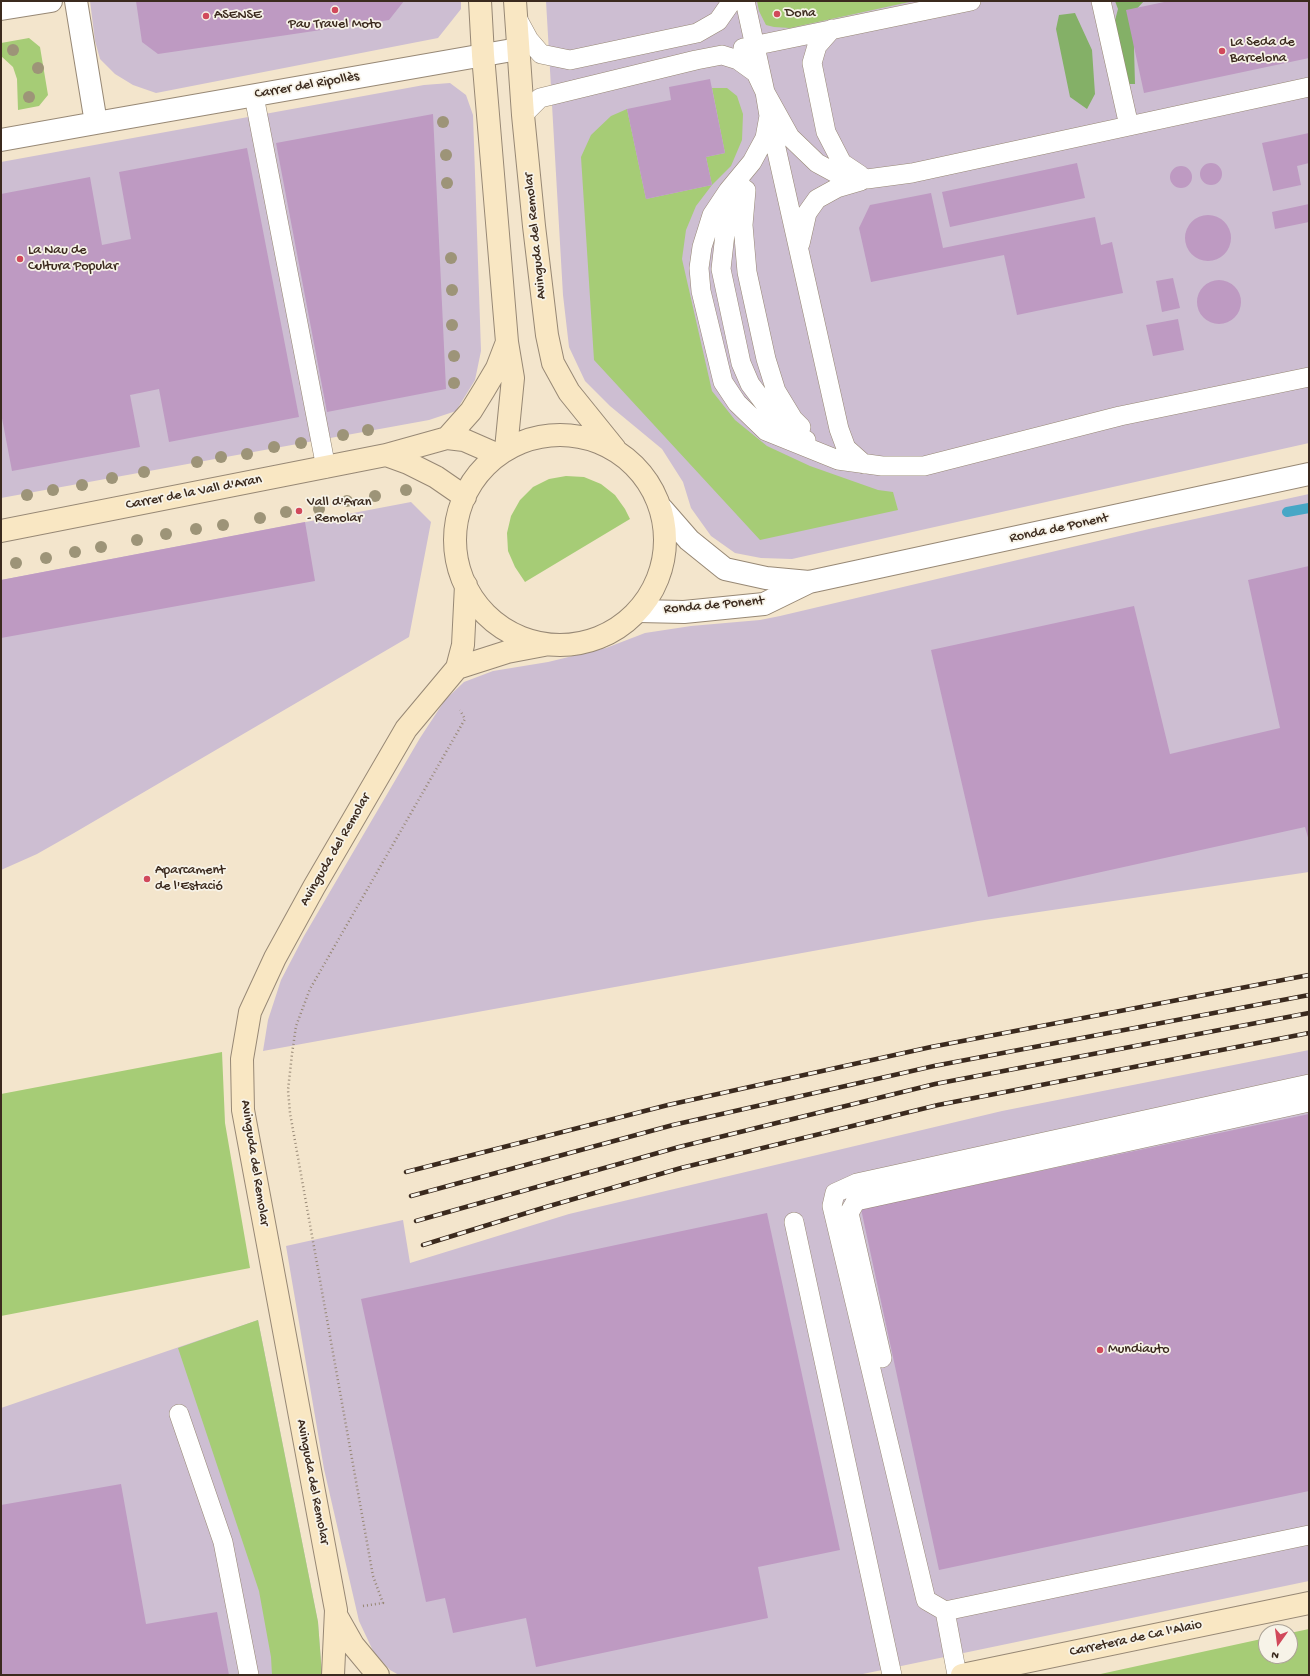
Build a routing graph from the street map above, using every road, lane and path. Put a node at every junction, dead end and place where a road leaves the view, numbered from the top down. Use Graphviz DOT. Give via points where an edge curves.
graph roads {
  1 [pos="51,1"];
  2 [pos="76,1"];
  3 [pos="480,1"];
  4 [pos="732,1"];
  5 [pos="745,1"];
  6 [pos="971,1"];
  7 [pos="1101,1"];
  8 [pos="516,9"];
  9 [pos="1,10"];
  10 [pos="832,29"];
  11 [pos="755,45"];
  12 [pos="518,49"];
  13 [pos="483,55"];
  14 [pos="696,60"];
  15 [pos="1309,87"];
  16 [pos="765,92"];
  17 [pos="254,96"];
  18 [pos="523,115"];
  19 [pos="769,116"];
  20 [pos="96,123"];
  21 [pos="1129,126"];
  22 [pos="1,140"];
  23 [pos="752,162"];
  24 [pos="867,179"];
  25 [pos="799,250"];
  26 [pos="507,342"];
  27 [pos="1309,377"];
  28 [pos="447,438"];
  29 [pos="615,450"];
  30 [pos="501,451"];
  31 [pos="386,455"];
  32 [pos="864,464"];
  33 [pos="326,468"];
  34 [pos="1309,474"];
  35 [pos="465,496"];
  36 [pos="662,509"];
  37 [pos="1,532"];
  38 [pos="809,582"];
  39 [pos="466,585"];
  40 [pos="639,611"];
  41 [pos="547,644"];
  42 [pos="457,668"];
  43 [pos="458,706"];
  44 [pos="1309,1084"];
  45 [pos="1309,1102"];
  46 [pos="794,1222"];
  47 [pos="179,1414"];
  48 [pos="1309,1535"];
  49 [pos="913,1544"];
  50 [pos="382,1603"];
  51 [pos="1309,1603"];
  52 [pos="945,1611"];
  53 [pos="336,1615"];
  54 [pos="249,1675"];
  55 [pos="334,1675"];
  56 [pos="378,1675"];
  57 [pos="892,1675"];
  58 [pos="957,1675"];
  59 [pos="962,1675"];
  1 -- 9 [label="street"];
  2 -- 20 [label="street"];
  3 -- 13 [label="street"];
  4 -- 8 [label="lane" via="718,21 697,33 570,60 541,54 529,40"];
  5 -- 11 [label="lane"];
  6 -- 10 [label="lane"];
  7 -- 21 [label="lane"];
  8 -- 12 [label="street, Avinguda del Remolar"];
  10 -- 11 [label="lane"];
  10 -- 24 [label="lane" via="817,46 812,63 826,132 842,163"];
  11 -- 14 [label="lane"];
  11 -- 16 [label="lane"];
  12 -- 13 [label="street, Carrer del Ripollès"];
  12 -- 18 [label="street, Avinguda del Remolar"];
  13 -- 17 [label="street, Carrer del Ripollès"];
  13 -- 26 [label="street"];
  14 -- 16 [label="lane" via="722,56 738,60 756,73"];
  14 -- 18 [label="lane" via="540,98"];
  15 -- 21 [label="lane"];
  16 -- 19 [label="lane"];
  16 -- 24 [label="lane" via="790,137 818,163 840,176"];
  17 -- 20 [label="street, Carrer del Ripollès"];
  17 -- 33 [label="lane"];
  18 -- 29 [label="street, Avinguda del Remolar" via="547,335 553,362 569,392"];
  19 -- 23 [label="lane" via="765,138"];
  19 -- 25 [label="lane"];
  20 -- 22 [label="street, Carrer del Ripollès"];
  21 -- 24 [label="lane" via="912,173"];
  23 -- 32 [label="lane" via="746,188 743,225 747,272 766,359 776,391 793,419 810,436"];
  23 -- 32 [label="lane" via="712,215 702,247 699,268 701,291 723,382 737,403 766,431 838,460"];
  24 -- 25 [label="lane" via="837,188 817,199 807,213"];
  25 -- 32 [label="lane" via="839,429 846,448"];
  26 -- 28 [label="street" via="497,368 481,395 471,411"];
  26 -- 30 [label="street" via="513,378"];
  27 -- 32 [label="lane" via="1120,416 924,466"];
  28 -- 30 [label="street, Carrer de la Vall d'Aran" via="464,440"];
  28 -- 31 [label="street, Carrer de la Vall d'Aran"];
  29 -- 30 [label="street" via="584,437 550,435"];
  29 -- 36 [label="street" via="636,466 651,486"];
  30 -- 35 [label="street" via="478,472"];
  31 -- 33 [label="street, Carrer de la Vall d'Aran"];
  31 -- 35 [label="street" via="436,477"];
  33 -- 37 [label="street, Carrer de la Vall d'Aran"];
  34 -- 38 [label="street, Ronda de Ponent"];
  35 -- 39 [label="street" via="456,520 456,531 457,559"];
  36 -- 38 [label="street, Ronda de Ponent" via="689,540 725,569 766,578"];
  36 -- 40 [label="street" via="666,545 658,580"];
  38 -- 40 [label="street, Ronda de Ponent" via="764,604 684,612"];
  39 -- 41 [label="street" via="486,613 514,634"];
  39 -- 42 [label="street, Avinguda del Remolar" via="463,645"];
  40 -- 41 [label="street" via="613,631 581,643"];
  41 -- 42 [label="street" via="507,652"];
  42 -- 53 [label="street, Avinguda del Remolar" via="406,729 314,887 275,958 250,1012 242,1059 243,1110"];
  43 -- 50 [label="path" via="465,719 310,989 296,1026 288,1090 373,1576"];
  44 -- 49 [label="lane" via="857,1183 836,1193 832,1206"];
  45 -- 49 [label="lane" via="856,1201 849,1213 910,1483"];
  46 -- 57 [label="lane"];
  47 -- 54 [label="lane" via="223,1542"];
  48 -- 52 [label="lane"];
  49 -- 52 [label="lane" via="926,1600"];
  51 -- 59 [label="street, Carretera de Ca l'Alaio"];
  52 -- 58 [label="lane"];
  53 -- 55 [label="street, Avinguda del Remolar"];
  53 -- 56 [label="street, Avinguda del Remolar" via="353,1645"];
}
